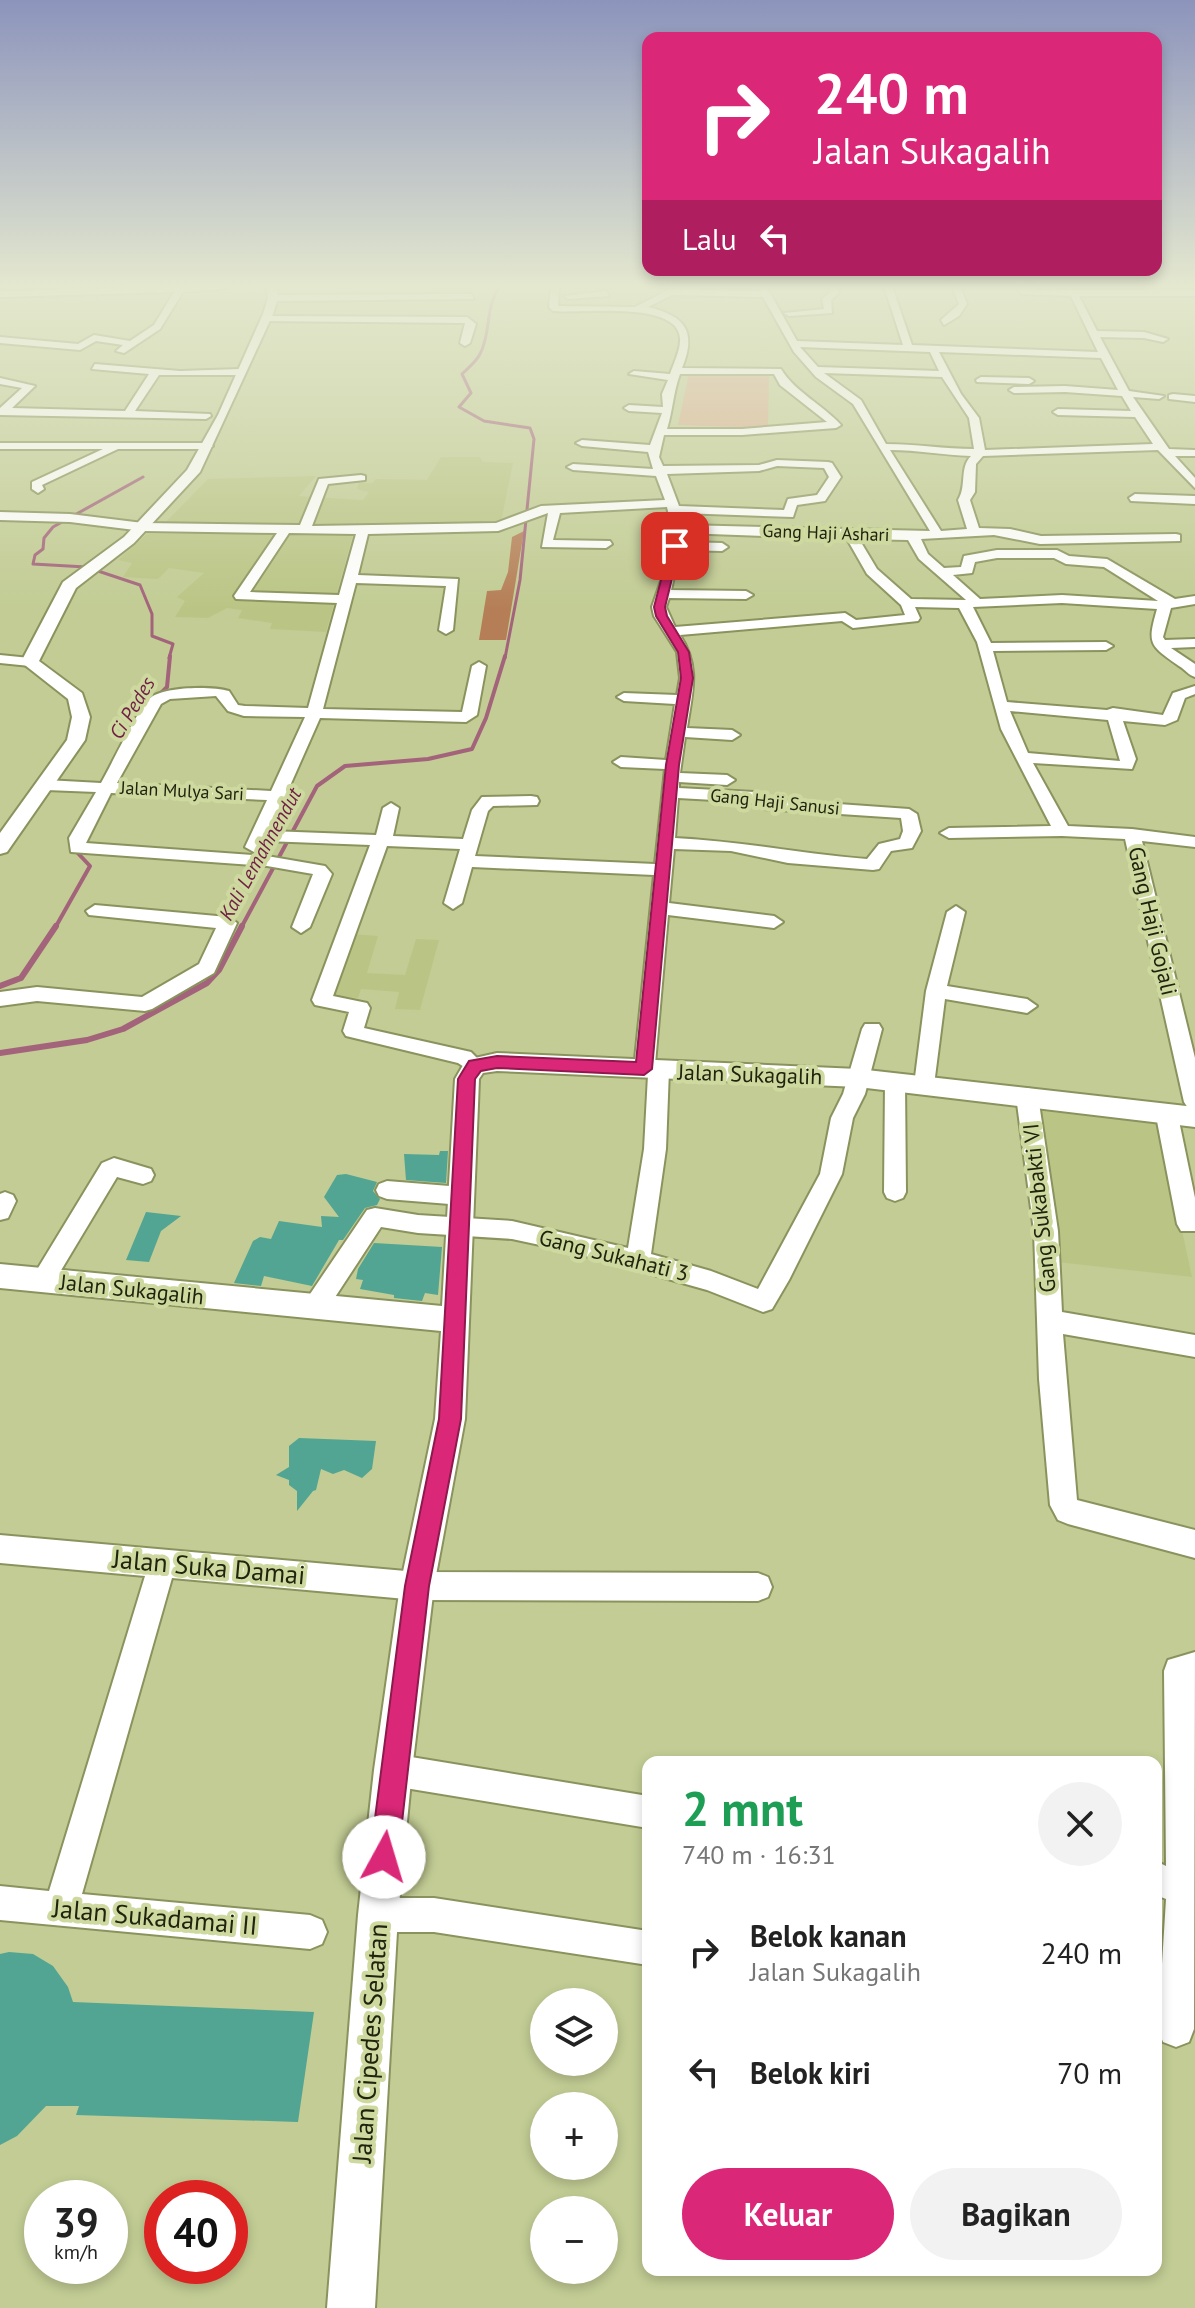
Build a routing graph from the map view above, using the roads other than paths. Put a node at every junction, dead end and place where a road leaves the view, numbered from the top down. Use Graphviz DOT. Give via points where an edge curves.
graph roads {
  1 [pos="21,394"];
  2 [pos="141,394"];
  3 [pos="224,394"];
  4 [pos="667,394"];
  5 [pos="800,394"];
  6 [pos="846,394"];
  7 [pos="955,394"];
  8 [pos="1125,394"];
  9 [pos="1145,394"];
  10 [pos="1159,396"];
  11 [pos="1173,397"];
  12 [pos="1195,399"];
  13 [pos="629,408"];
  14 [pos="668,410"];
  15 [pos="1,411"];
  16 [pos="1058,412"];
  17 [pos="1138,414"];
  18 [pos="127,415"];
  19 [pos="213,416"];
  20 [pos="0,436"];
  21 [pos="658,439"];
  22 [pos="722,439"];
  23 [pos="582,443"];
  24 [pos="122,445"];
  25 [pos="0,446"];
  26 [pos="200,446"];
  27 [pos="882,447"];
  28 [pos="1164,449"];
  29 [pos="980,453"];
  30 [pos="1195,453"];
  31 [pos="573,467"];
  32 [pos="661,471"];
  33 [pos="361,478"];
  34 [pos="1195,485"];
  35 [pos="38,489"];
  36 [pos="1135,498"];
  37 [pos="1195,500"];
  38 [pos="673,506"];
  39 [pos="548,510"];
  40 [pos="0,516"];
  41 [pos="143,527"];
  42 [pos="678,529"];
  43 [pos="304,530"];
  44 [pos="363,530"];
  45 [pos="284,531"];
  46 [pos="974,532"];
  47 [pos="850,534"];
  48 [pos="938,535"];
  49 [pos="913,536"];
  50 [pos="1176,538"];
  51 [pos="606,544"];
  52 [pos="675,546"];
  53 [pos="722,547"];
  54 [pos="940,572"];
  55 [pos="351,579"];
  56 [pos="662,594"];
  57 [pos="746,595"];
  58 [pos="344,599"];
  59 [pos="1195,600"];
  60 [pos="907,603"];
  61 [pos="1167,604"];
  62 [pos="971,609"];
  63 [pos="1011,617"];
  64 [pos="446,630"];
  65 [pos="670,632"];
  66 [pos="1195,643"];
  67 [pos="1159,644"];
  68 [pos="1106,646"];
  69 [pos="986,647"];
  70 [pos="0,659"];
  71 [pos="30,662"];
  72 [pos="479,666"];
  73 [pos="1195,673"];
  74 [pos="1195,690"];
  75 [pos="624,697"];
  76 [pos="685,700"];
  77 [pos="1001,706"];
  78 [pos="315,712"];
  79 [pos="1113,713"];
  80 [pos="680,732"];
  81 [pos="732,735"];
  82 [pos="1023,757"];
  83 [pos="621,762"];
  84 [pos="672,779"];
  85 [pos="727,780"];
  86 [pos="46,785"];
  87 [pos="109,787"];
  88 [pos="277,796"];
  89 [pos="531,801"];
  90 [pos="391,808"];
  91 [pos="1062,831"];
  92 [pos="949,833"];
  93 [pos="1132,834"];
  94 [pos="268,836"];
  95 [pos="381,841"];
  96 [pos="1195,842"];
  97 [pos="665,843"];
  98 [pos="0,848"];
  99 [pos="468,852"];
  100 [pos="249,859"];
  101 [pos="662,870"];
  102 [pos="453,903"];
  103 [pos="660,908"];
  104 [pos="95,911"];
  105 [pos="956,912"];
  106 [pos="774,922"];
  107 [pos="301,927"];
  108 [pos="936,991"];
  109 [pos="0,999"];
  110 [pos="1027,1006"];
  111 [pos="872,1029"];
  112 [pos="475,1066"];
  113 [pos="652,1070"];
  114 [pos="858,1078"];
  115 [pos="895,1083"];
  116 [pos="924,1085"];
  117 [pos="1027,1096"];
  118 [pos="1195,1102"];
  119 [pos="1167,1116"];
  120 [pos="1195,1117"];
  121 [pos="143,1175"];
  122 [pos="387,1190"];
  123 [pos="895,1192"];
  124 [pos="462,1196"];
  125 [pos="1189,1224"];
  126 [pos="461,1226"];
  127 [pos="638,1261"];
  128 [pos="0,1276"];
  129 [pos="43,1280"];
  130 [pos="315,1307"];
  131 [pos="455,1320"];
  132 [pos="1050,1321"];
  133 [pos="1195,1346"];
  134 [pos="1195,1544"];
  135 [pos="0,1549"];
  136 [pos="163,1562"];
  137 [pos="417,1586"];
  138 [pos="758,1587"];
  139 [pos="1195,1667"];
  140 [pos="393,1770"];
  141 [pos="642,1811"];
  142 [pos="1178,1888"];
  143 [pos="0,1903"];
  144 [pos="61,1908"];
  145 [pos="378,1915"];
  146 [pos="310,1932"];
  147 [pos="642,1947"];
  148 [pos="1176,2029"];
  149 [pos="351,2308"];
  1 -- 15 [label="street"];
  2 -- 18 [label="street"];
  3 -- 19 [label="street"];
  4 -- 14 [label="street"];
  5 -- 21 [label="street" via="836,425"];
  6 -- 27 [label="street" via="857,402"];
  7 -- 29 [label="street" via="974,418"];
  8 -- 17 [label="street"];
  9 -- 10 [label="street"];
  11 -- 12 [label="street"];
  13 -- 14 [label="street"];
  14 -- 21 [label="street"];
  15 -- 18 [label="street" via="31,417"];
  16 -- 17 [label="street"];
  17 -- 28 [label="street"];
  18 -- 19 [label="street"];
  19 -- 26 [label="street"];
  20 -- 25 [label="street" via="11,437"];
  21 -- 22 [label="street"];
  21 -- 23 [label="street"];
  21 -- 32 [label="street" via="653,457"];
  24 -- 25 [label="street"];
  24 -- 26 [label="street"];
  24 -- 35 [label="street" via="55,474 36,484"];
  26 -- 41 [label="street" via="193,472"];
  27 -- 29 [label="street"];
  27 -- 48 [label="street"];
  28 -- 29 [label="street"];
  28 -- 30 [label="street"];
  28 -- 34 [label="street"];
  29 -- 46 [label="street" via="970,463 965,498"];
  31 -- 32 [label="street"];
  32 -- 38 [label="street"];
  32 -- 38 [label="street" via="786,463 828,465 835,477 821,498 792,502 789,514"];
  33 -- 43 [label="street" via="323,481"];
  36 -- 37 [label="street"];
  38 -- 39 [label="street"];
  38 -- 42 [label="street"];
  39 -- 44 [label="street" via="498,527"];
  39 -- 51 [label="street" via="546,544"];
  40 -- 41 [label="street"];
  41 -- 45 [label="street"];
  41 -- 71 [label="street" via="69,585"];
  42 -- 47 [label="street, Gang Haji Ashari"];
  42 -- 52 [label="street"];
  43 -- 44 [label="street"];
  43 -- 45 [label="street"];
  44 -- 55 [label="street"];
  45 -- 58 [label="street" via="241,596"];
  46 -- 48 [label="street, Gang Haji Ashari"];
  46 -- 50 [label="street, Gang Haji Ashari" via="1032,535 1040,540"];
  47 -- 49 [label="street, Gang Haji Ashari"];
  47 -- 60 [label="street" via="872,571"];
  48 -- 49 [label="street, Gang Haji Ashari"];
  49 -- 54 [label="street"];
  52 -- 53 [label="street"];
  52 -- 56 [label="street"];
  54 -- 61 [label="street" via="967,570 969,559 992,554 1057,554 1066,560 1107,563"];
  54 -- 62 [label="street" via="961,583"];
  55 -- 58 [label="street"];
  55 -- 64 [label="street" via="450,581"];
  56 -- 57 [label="street"];
  56 -- 65 [label="street" via="661,616"];
  58 -- 78 [label="street"];
  59 -- 61 [label="street"];
  60 -- 62 [label="street"];
  60 -- 65 [label="street" via="913,618 853,624 845,617 818,618"];
  61 -- 62 [label="street" via="1062,599"];
  61 -- 67 [label="street" via="1156,637"];
  62 -- 63 [label="street"];
  62 -- 69 [label="street"];
  65 -- 76 [label="street" via="687,662"];
  66 -- 67 [label="street"];
  67 -- 73 [label="street"];
  68 -- 69 [label="street"];
  69 -- 77 [label="street"];
  70 -- 71 [label="street"];
  71 -- 86 [label="street" via="70,691 80,706 80,731"];
  72 -- 78 [label="street" via="467,717"];
  74 -- 79 [label="street" via="1179,695 1172,717 1165,720"];
  75 -- 76 [label="street"];
  76 -- 80 [label="street"];
  77 -- 79 [label="street"];
  77 -- 82 [label="street"];
  78 -- 87 [label="street" via="244,711 233,708 221,693 155,701"];
  78 -- 88 [label="street"];
  79 -- 82 [label="street" via="1126,766"];
  80 -- 81 [label="street"];
  80 -- 84 [label="street"];
  82 -- 91 [label="street"];
  83 -- 84 [label="street"];
  84 -- 85 [label="street"];
  84 -- 97 [label="street"];
  84 -- 97 [label="street, Gang Haji Sanusi" via="754,797 764,804 909,814 912,831 906,844 877,852 873,865"];
  86 -- 87 [label="street, Jalan Mulya Sari"];
  86 -- 98 [label="street"];
  87 -- 88 [label="street, Jalan Mulya Sari"];
  87 -- 100 [label="street" via="77,848"];
  88 -- 94 [label="street"];
  89 -- 99 [label="street" via="488,801 480,810"];
  90 -- 95 [label="street"];
  91 -- 92 [label="street"];
  91 -- 93 [label="street"];
  93 -- 96 [label="street"];
  93 -- 118 [label="street, Gang Haji Gojali"];
  94 -- 95 [label="street"];
  94 -- 100 [label="street"];
  95 -- 99 [label="street"];
  95 -- 112 [label="street, Jalan Sukagalih" via="322,1000 360,1008 353,1031 359,1034 464,1057"];
  97 -- 101 [label="street"];
  99 -- 101 [label="street"];
  99 -- 102 [label="street"];
  100 -- 107 [label="street" via="321,870"];
  101 -- 103 [label="street"];
  103 -- 106 [label="street"];
  103 -- 113 [label="street" via="650,979"];
  104 -- 109 [label="street" via="228,923 207,968 150,1003 33,994"];
  105 -- 108 [label="street"];
  108 -- 110 [label="street"];
  108 -- 116 [label="street"];
  111 -- 114 [label="street"];
  112 -- 113 [label="street, Jalan Sukagalih" via="497,1062"];
  112 -- 124 [label="street, Jalan Cipedes Selatan" via="467,1079"];
  113 -- 114 [label="street, Jalan Sukagalih"];
  113 -- 127 [label="street" via="653,1164"];
  114 -- 115 [label="street, Jalan Sukagalih"];
  114 -- 127 [label="street, Gang Sukahati 3" via="842,1118 831,1174 763,1302"];
  115 -- 116 [label="street, Jalan Sukagalih"];
  115 -- 123 [label="street"];
  116 -- 117 [label="street, Jalan Sukagalih"];
  117 -- 119 [label="street, Jalan Sukagalih"];
  117 -- 132 [label="street, Gang Sukabakti VI" via="1046,1231"];
  119 -- 120 [label="street, Jalan Sukagalih"];
  119 -- 125 [label="street"];
  121 -- 129 [label="street" via="110,1169"];
  122 -- 124 [label="street"];
  124 -- 126 [label="street, Jalan Cipedes Selatan"];
  126 -- 127 [label="street, Gang Sukahati 3" via="568,1241"];
  126 -- 130 [label="street, Gang Sukahati 3" via="375,1217"];
  126 -- 131 [label="street, Jalan Cipedes Selatan"];
  128 -- 129 [label="street, Jalan Sukagalih"];
  129 -- 130 [label="street, Jalan Sukagalih"];
  130 -- 131 [label="street, Jalan Sukagalih"];
  131 -- 137 [label="street, Jalan Cipedes Selatan" via="450,1419"];
  132 -- 133 [label="street"];
  132 -- 134 [label="street, Gang Sukabakti VI" via="1062,1499 1068,1511"];
  135 -- 136 [label="street, Jalan Suka Damai"];
  136 -- 137 [label="street, Jalan Suka Damai"];
  136 -- 144 [label="street"];
  137 -- 138 [label="street, Jalan Suka Damai"];
  137 -- 140 [label="street, Jalan Cipedes Selatan"];
  139 -- 142 [label="street" via="1179,1671"];
  140 -- 141 [label="street"];
  140 -- 145 [label="street, Jalan Cipedes Selatan"];
  142 -- 148 [label="street"];
  143 -- 144 [label="street, Jalan Sukadamai II"];
  144 -- 146 [label="street, Jalan Sukadamai II"];
  145 -- 147 [label="street" via="434,1915"];
  145 -- 149 [label="street, Jalan Cipedes Selatan"];
}
